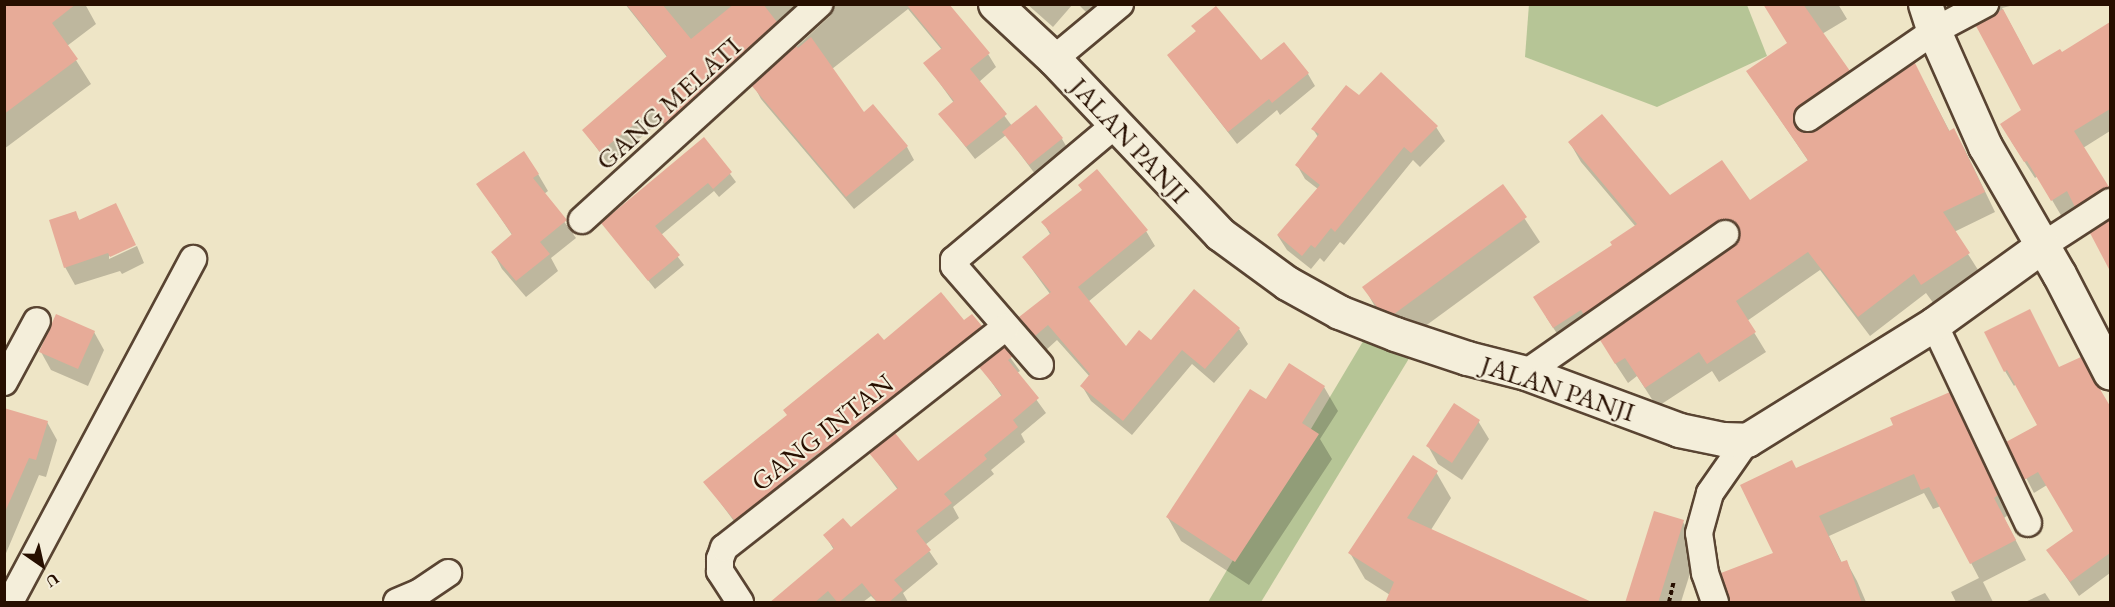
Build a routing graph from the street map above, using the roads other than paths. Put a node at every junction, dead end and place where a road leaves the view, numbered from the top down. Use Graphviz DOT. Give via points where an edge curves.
graph roads {
  1 [pos="819,4"];
  2 [pos="995,4"];
  3 [pos="1120,4"];
  4 [pos="1985,4"];
  5 [pos="1930,18"];
  6 [pos="1054,59"];
  7 [pos="1808,118"];
  8 [pos="1116,124"];
  9 [pos="2110,202"];
  10 [pos="582,220"];
  11 [pos="1725,234"];
  12 [pos="2042,246"];
  13 [pos="193,259"];
  14 [pos="37,321"];
  15 [pos="1934,324"];
  16 [pos="1006,327"];
  17 [pos="1040,365"];
  18 [pos="1526,373"];
  19 [pos="2110,373"];
  20 [pos="4,382"];
  21 [pos="1747,440"];
  22 [pos="2028,523"];
  23 [pos="448,573"];
  24 [pos="10,603"];
  25 [pos="397,603"];
  26 [pos="740,603"];
  27 [pos="1715,603"];
  1 -- 10 [label="street, GANG MELATI"];
  2 -- 6 [label="street, JALAN PANJI"];
  3 -- 6 [label="street"];
  4 -- 5 [label="street"];
  5 -- 7 [label="street"];
  5 -- 12 [label="street" via="1985,146"];
  6 -- 8 [label="street, JALAN PANJI"];
  8 -- 16 [label="street" via="954,260 954,266"];
  8 -- 18 [label="street, JALAN PANJI" via="1220,234 1287,283 1339,312 1395,334"];
  9 -- 12 [label="street"];
  11 -- 18 [label="street"];
  12 -- 15 [label="street"];
  12 -- 19 [label="street"];
  13 -- 24 [label="street"];
  14 -- 20 [label="street"];
  15 -- 21 [label="street"];
  15 -- 22 [label="street"];
  16 -- 17 [label="street"];
  16 -- 26 [label="street, GANG INTAN" via="724,548 720,571"];
  18 -- 21 [label="street, JALAN PANJI" via="1679,430"];
  21 -- 27 [label="street" via="1710,493 1699,533 1702,561"];
  23 -- 25 [label="street"];
}
